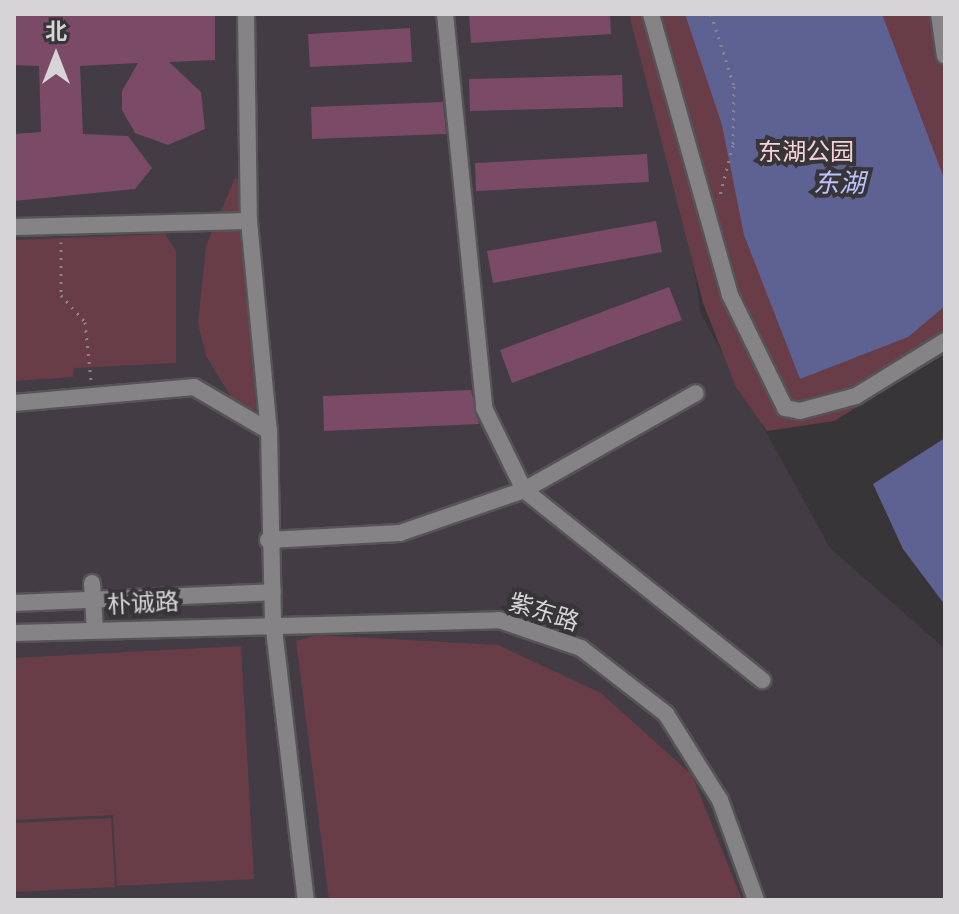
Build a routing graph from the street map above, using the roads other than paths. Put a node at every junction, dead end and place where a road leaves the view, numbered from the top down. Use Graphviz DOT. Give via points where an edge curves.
graph roads {
  1 [pos="246,14"];
  2 [pos="445,14"];
  3 [pos="651,14"];
  4 [pos="939,14"];
  5 [pos="945,56"];
  6 [pos="249,221"];
  7 [pos="14,227"];
  8 [pos="945,341"];
  9 [pos="696,393"];
  10 [pos="14,403"];
  11 [pos="269,431"];
  12 [pos="524,490"];
  13 [pos="268,540"];
  14 [pos="92,583"];
  15 [pos="273,592"];
  16 [pos="93,600"];
  17 [pos="14,603"];
  18 [pos="273,621"];
  19 [pos="95,629"];
  20 [pos="14,633"];
  21 [pos="762,680"];
  22 [pos="306,900"];
  23 [pos="756,900"];
  1 -- 6 [label="street"];
  2 -- 12 [label="street" via="484,408"];
  3 -- 8 [label="street" via="730,295 785,408 800,411 856,396"];
  4 -- 5 [label="street"];
  6 -- 7 [label="street"];
  6 -- 11 [label="street"];
  9 -- 12 [label="street"];
  10 -- 11 [label="street" via="194,387"];
  11 -- 13 [label="street"];
  12 -- 13 [label="street" via="400,533"];
  12 -- 21 [label="street"];
  13 -- 15 [label="street"];
  14 -- 16 [label="street"];
  15 -- 16 [label="street"];
  15 -- 18 [label="street"];
  16 -- 17 [label="street"];
  16 -- 19 [label="street"];
  18 -- 19 [label="street, 朴诚路"];
  18 -- 22 [label="street"];
  18 -- 23 [label="street, 紫东路" via="499,620 581,648 666,714 720,800"];
  19 -- 20 [label="street, 朴诚路"];
}
